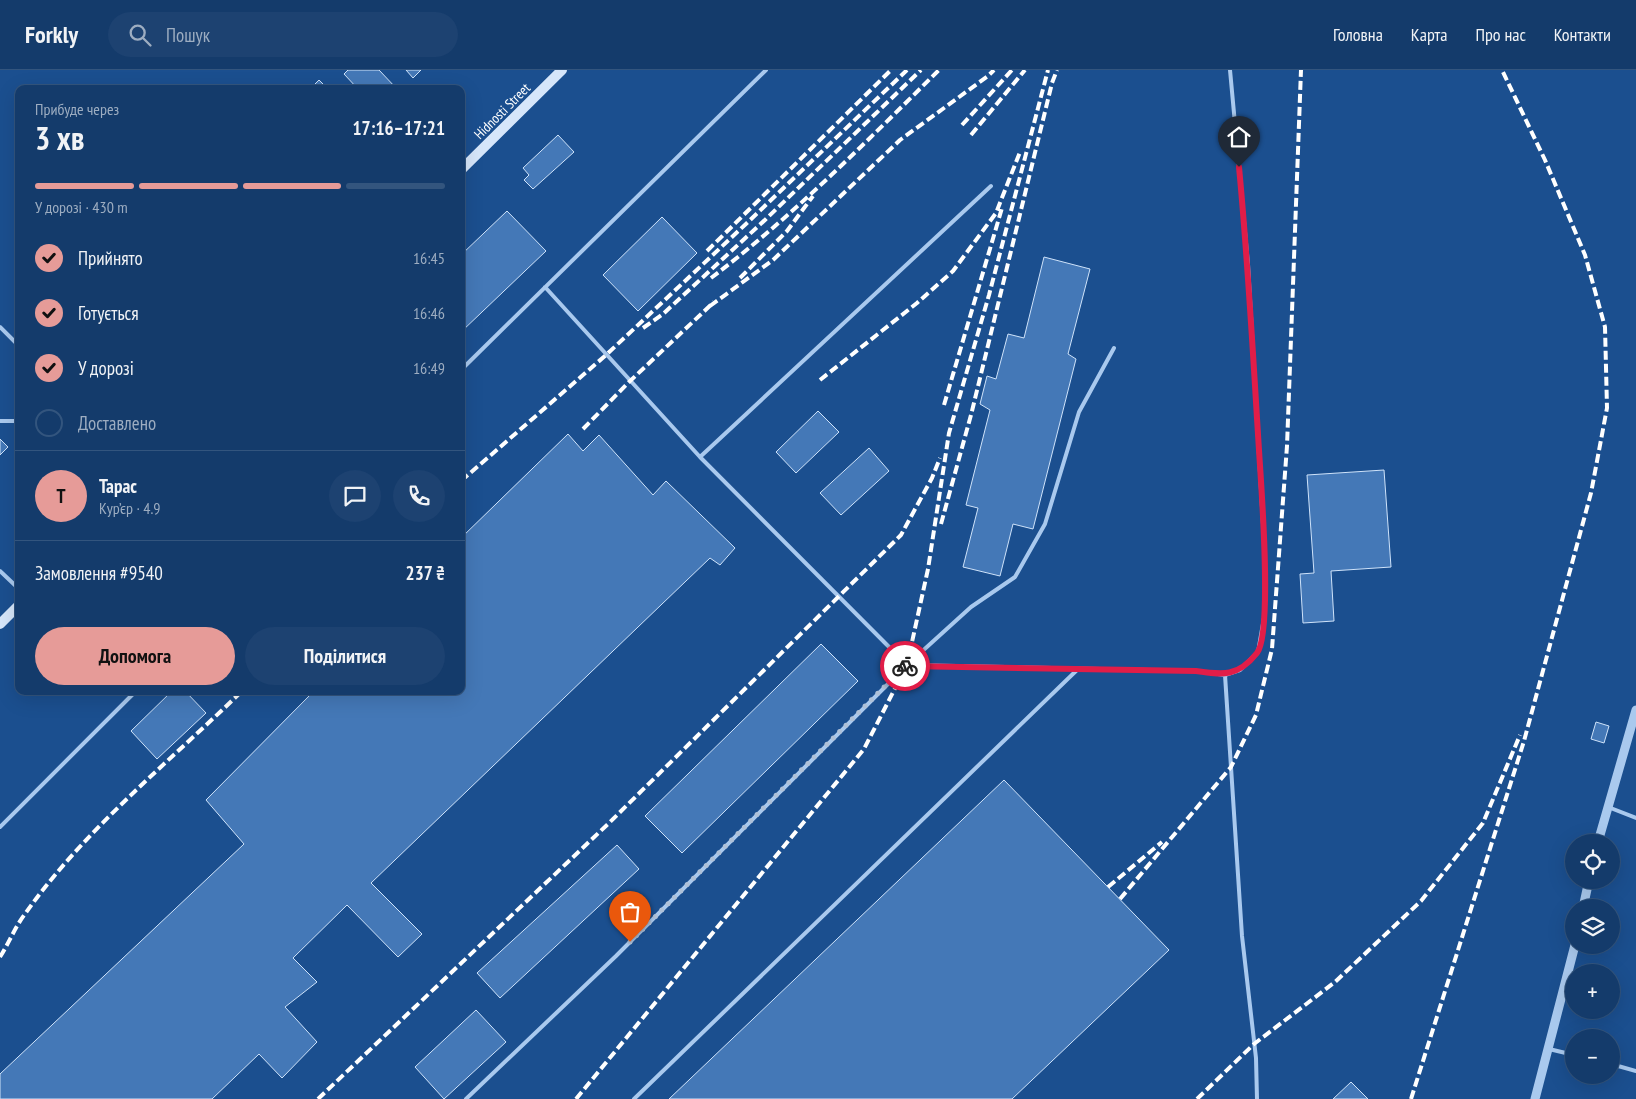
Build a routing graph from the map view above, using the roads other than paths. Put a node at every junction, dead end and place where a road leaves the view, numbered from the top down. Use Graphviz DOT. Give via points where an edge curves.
graph roads {
  1 [pos="562,70"];
  2 [pos="766,70"];
  3 [pos="1230,70"];
  4 [pos="465,166"];
  5 [pos="991,186"];
  6 [pos="545,287"];
  7 [pos="0,326"];
  8 [pos="15,342"];
  9 [pos="1114,348"];
  10 [pos="465,366"];
  11 [pos="0,420"];
  12 [pos="15,421"];
  13 [pos="700,457"];
  14 [pos="0,571"];
  15 [pos="15,585"];
  16 [pos="15,609"];
  17 [pos="0,624"];
  18 [pos="907,665"];
  19 [pos="1078,669"];
  20 [pos="1225,675"];
  21 [pos="132,695"];
  22 [pos="1636,710"];
  23 [pos="1608,807"];
  24 [pos="1636,818"];
  25 [pos="0,827"];
  26 [pos="1600,834"];
  27 [pos="1572,954"];
  28 [pos="1548,1049"];
  29 [pos="1565,1053"];
  30 [pos="1620,1067"];
  31 [pos="1636,1071"];
  32 [pos="466,1099"];
  33 [pos="634,1099"];
  34 [pos="1257,1099"];
  35 [pos="1535,1099"];
  1 -- 4 [label="main road, Hidnosti Street"];
  2 -- 6 [label="lane"];
  3 -- 20 [label="lane" via="1248,264 1265,612 1258,652 1240,670"];
  5 -- 13 [label="lane"];
  6 -- 10 [label="lane"];
  6 -- 13 [label="lane"];
  7 -- 8 [label="lane"];
  9 -- 18 [label="lane" via="1079,412 1045,524 1015,577 971,606"];
  11 -- 12 [label="lane"];
  13 -- 18 [label="lane"];
  14 -- 15 [label="lane"];
  16 -- 17 [label="main road"];
  18 -- 19 [label="lane"];
  18 -- 32 [label="lane" via="616,956"];
  19 -- 20 [label="lane" via="1196,671"];
  19 -- 33 [label="lane"];
  20 -- 34 [label="lane" via="1242,936 1256,1058"];
  21 -- 25 [label="lane"];
  22 -- 23 [label="street"];
  23 -- 24 [label="lane"];
  23 -- 26 [label="street"];
  27 -- 28 [label="street"];
  28 -- 29 [label="lane"];
  28 -- 35 [label="street"];
  30 -- 31 [label="lane"];
}
